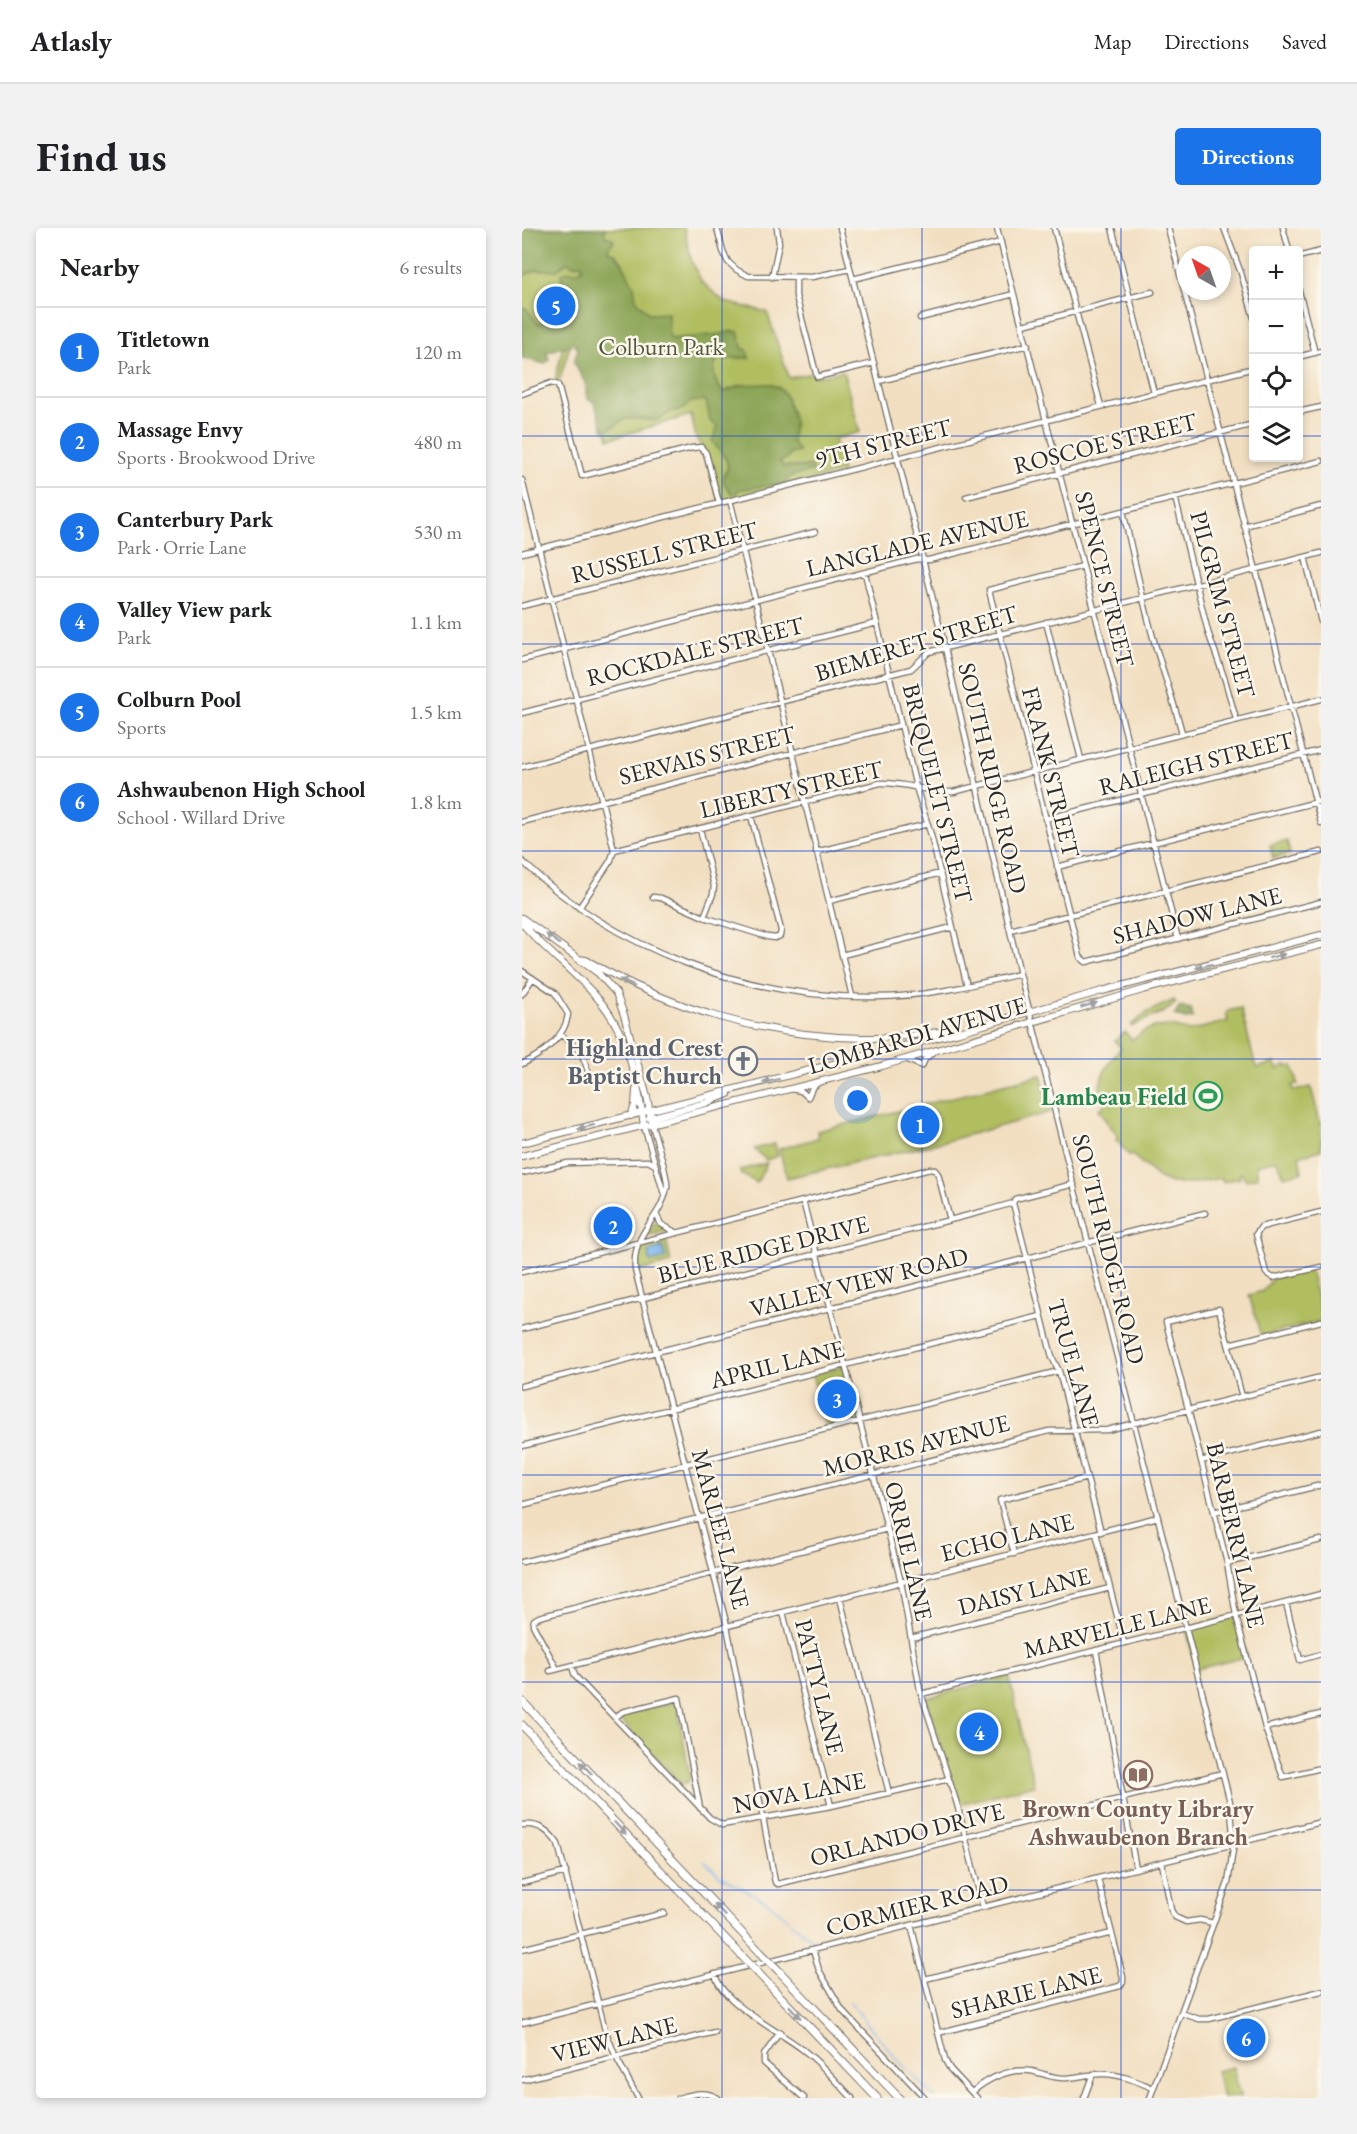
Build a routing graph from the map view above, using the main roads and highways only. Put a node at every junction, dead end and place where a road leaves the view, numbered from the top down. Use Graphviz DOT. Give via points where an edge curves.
graph roads {
  1 [pos="522,920"];
  2 [pos="1321,935"];
  3 [pos="1321,945"];
  4 [pos="578,958"];
  5 [pos="959,1032"];
  6 [pos="636,1086"];
  7 [pos="632,1116"];
  8 [pos="649,1116"];
  9 [pos="522,1143"];
  10 [pos="522,1156"];
  11 [pos="522,1701"];
  12 [pos="522,1725"];
  13 [pos="832,2026"];
  14 [pos="830,2050"];
  15 [pos="871,2098"];
  16 [pos="877,2098"];
  17 [pos="899,2098"];
  18 [pos="905,2098"];
  4 -- 1 [label="main road, one-way"];
  1 -- 6 [label="main road" via="608,1011"];
  2 -- 5 [label="main road, LOMBARDI AVENUE, one-way"];
  8 -- 3 [label="main road, LOMBARDI AVENUE, one-way" via="789,1089 1149,988"];
  5 -- 4 [label="main road, one-way" via="865,1038 755,1027 687,1008"];
  4 -- 8 [label="main road" via="600,975 621,1005"];
  5 -- 8 [label="main road, LOMBARDI AVENUE, one-way" via="736,1089"];
  6 -- 7 [label="main road"];
  6 -- 8 [label="main road"];
  7 -- 8 [label="main road, LOMBARDI AVENUE"];
  7 -- 9 [label="main road, LOMBARDI AVENUE, one-way"];
  8 -- 10 [label="main road" via="644,1126"];
  13 -- 11 [label="highway, one-way, bridge"];
  12 -- 14 [label="highway, one-way, bridge"];
  13 -- 17 [label="highway"];
  13 -- 18 [label="highway"];
  14 -- 15 [label="highway"];
  14 -- 16 [label="highway"];
}
